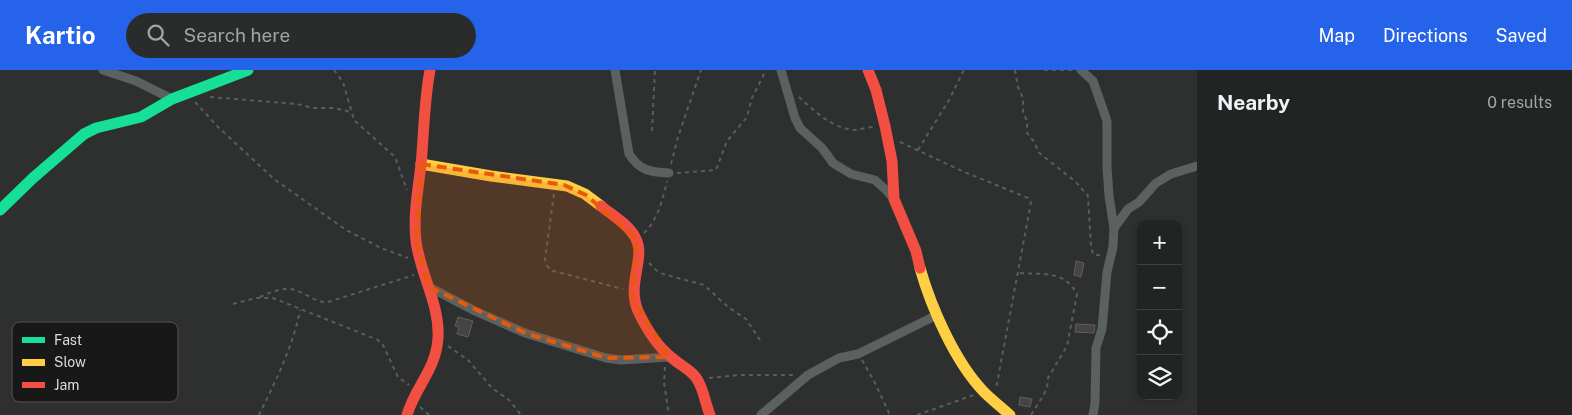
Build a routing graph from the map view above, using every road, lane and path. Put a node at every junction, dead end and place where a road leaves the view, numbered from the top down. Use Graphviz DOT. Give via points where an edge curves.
graph roads {
  1 [pos="103,70"];
  2 [pos="248,70"];
  3 [pos="334,70"];
  4 [pos="430,70"];
  5 [pos="615,70"];
  6 [pos="655,70"];
  7 [pos="701,70"];
  8 [pos="766,70"];
  9 [pos="781,70"];
  10 [pos="868,70"];
  11 [pos="964,70"];
  12 [pos="1014,70"];
  13 [pos="1044,70"];
  14 [pos="1081,70"];
  15 [pos="204,96"];
  16 [pos="798,97"];
  17 [pos="172,98"];
  18 [pos="194,101"];
  19 [pos="351,112"];
  20 [pos="885,126"];
  21 [pos="652,131"];
  22 [pos="900,142"];
  23 [pos="918,151"];
  24 [pos="421,164"];
  25 [pos="1197,166"];
  26 [pos="669,173"];
  27 [pos="555,184"];
  28 [pos="409,197"];
  29 [pos="894,199"];
  30 [pos="0,210"];
  31 [pos="1114,228"];
  32 [pos="638,243"];
  33 [pos="1111,256"];
  34 [pos="422,267"];
  35 [pos="1018,273"];
  36 [pos="429,287"];
  37 [pos="632,292"];
  38 [pos="256,298"];
  39 [pos="233,304"];
  40 [pos="300,310"];
  41 [pos="937,315"];
  42 [pos="438,338"];
  43 [pos="760,340"];
  44 [pos="858,354"];
  45 [pos="667,357"];
  46 [pos="808,375"];
  47 [pos="696,379"];
  48 [pos="418,391"];
  49 [pos="983,391"];
  50 [pos="994,401"];
  51 [pos="259,415"];
  52 [pos="407,415"];
  53 [pos="521,415"];
  54 [pos="669,415"];
  55 [pos="710,415"];
  56 [pos="761,415"];
  57 [pos="890,415"];
  58 [pos="917,415"];
  59 [pos="1010,415"];
  60 [pos="1032,415"];
  61 [pos="1093,415"];
  1 -- 17 [label="street"];
  2 -- 17 [label="street"];
  3 -- 19 [label="path" via="343,82"];
  4 -- 24 [label="street"];
  5 -- 26 [label="street" via="629,154 635,163 648,171"];
  6 -- 21 [label="path"];
  7 -- 26 [label="path"];
  8 -- 26 [label="path" via="747,117 727,141 716,170"];
  9 -- 29 [label="street" via="800,128 833,163 851,174 875,180"];
  10 -- 20 [label="street"];
  11 -- 23 [label="path"];
  12 -- 33 [label="path" via="1023,98 1028,136 1039,153 1076,182 1088,196 1093,254"];
  13 -- 14 [label="path"];
  14 -- 31 [label="street" via="1093,81 1107,121 1107,167"];
  15 -- 19 [label="path"];
  16 -- 20 [label="path" via="817,114 844,128 857,130"];
  17 -- 30 [label="street" via="141,117 84,134"];
  18 -- 34 [label="path" via="274,179 346,230"];
  19 -- 28 [label="path" via="354,120 395,156"];
  20 -- 29 [label="street" via="892,161"];
  22 -- 23 [label="path"];
  23 -- 35 [label="path" via="1028,198 1031,208"];
  24 -- 27 [label="street"];
  24 -- 34 [label="street" via="415,213 416,242"];
  25 -- 31 [label="street" via="1171,174 1156,183 1128,209"];
  26 -- 32 [label="path" via="662,202"];
  27 -- 32 [label="street" via="576,188 586,195 627,228"];
  27 -- 37 [label="path" via="545,259 547,266 553,271"];
  29 -- 41 [label="street" via="916,251"];
  31 -- 33 [label="street"];
  32 -- 37 [label="street"];
  32 -- 43 [label="path" via="656,270 704,285 746,319"];
  33 -- 61 [label="street" via="1102,329 1096,348"];
  34 -- 36 [label="street"];
  34 -- 38 [label="path" via="328,302 288,289"];
  35 -- 50 [label="path"];
  35 -- 60 [label="path" via="1064,278 1078,294 1067,346"];
  36 -- 42 [label="street" via="437,315"];
  36 -- 45 [label="street" via="525,333 598,356 621,360"];
  37 -- 45 [label="street" via="634,303"];
  38 -- 39 [label="path"];
  38 -- 40 [label="path" via="273,298"];
  40 -- 48 [label="path" via="344,325 382,343 398,378"];
  40 -- 51 [label="path" via="280,371"];
  41 -- 44 [label="street"];
  41 -- 49 [label="street" via="962,363"];
  42 -- 48 [label="street" via="432,363"];
  42 -- 53 [label="path" via="468,360"];
  44 -- 46 [label="street" via="839,358"];
  44 -- 57 [label="path"];
  45 -- 47 [label="street" via="681,364"];
  45 -- 54 [label="path" via="664,383"];
  46 -- 47 [label="path"];
  46 -- 56 [label="street"];
  47 -- 55 [label="street"];
  48 -- 52 [label="street"];
  49 -- 50 [label="street"];
  49 -- 58 [label="path"];
  50 -- 59 [label="street"];
}
